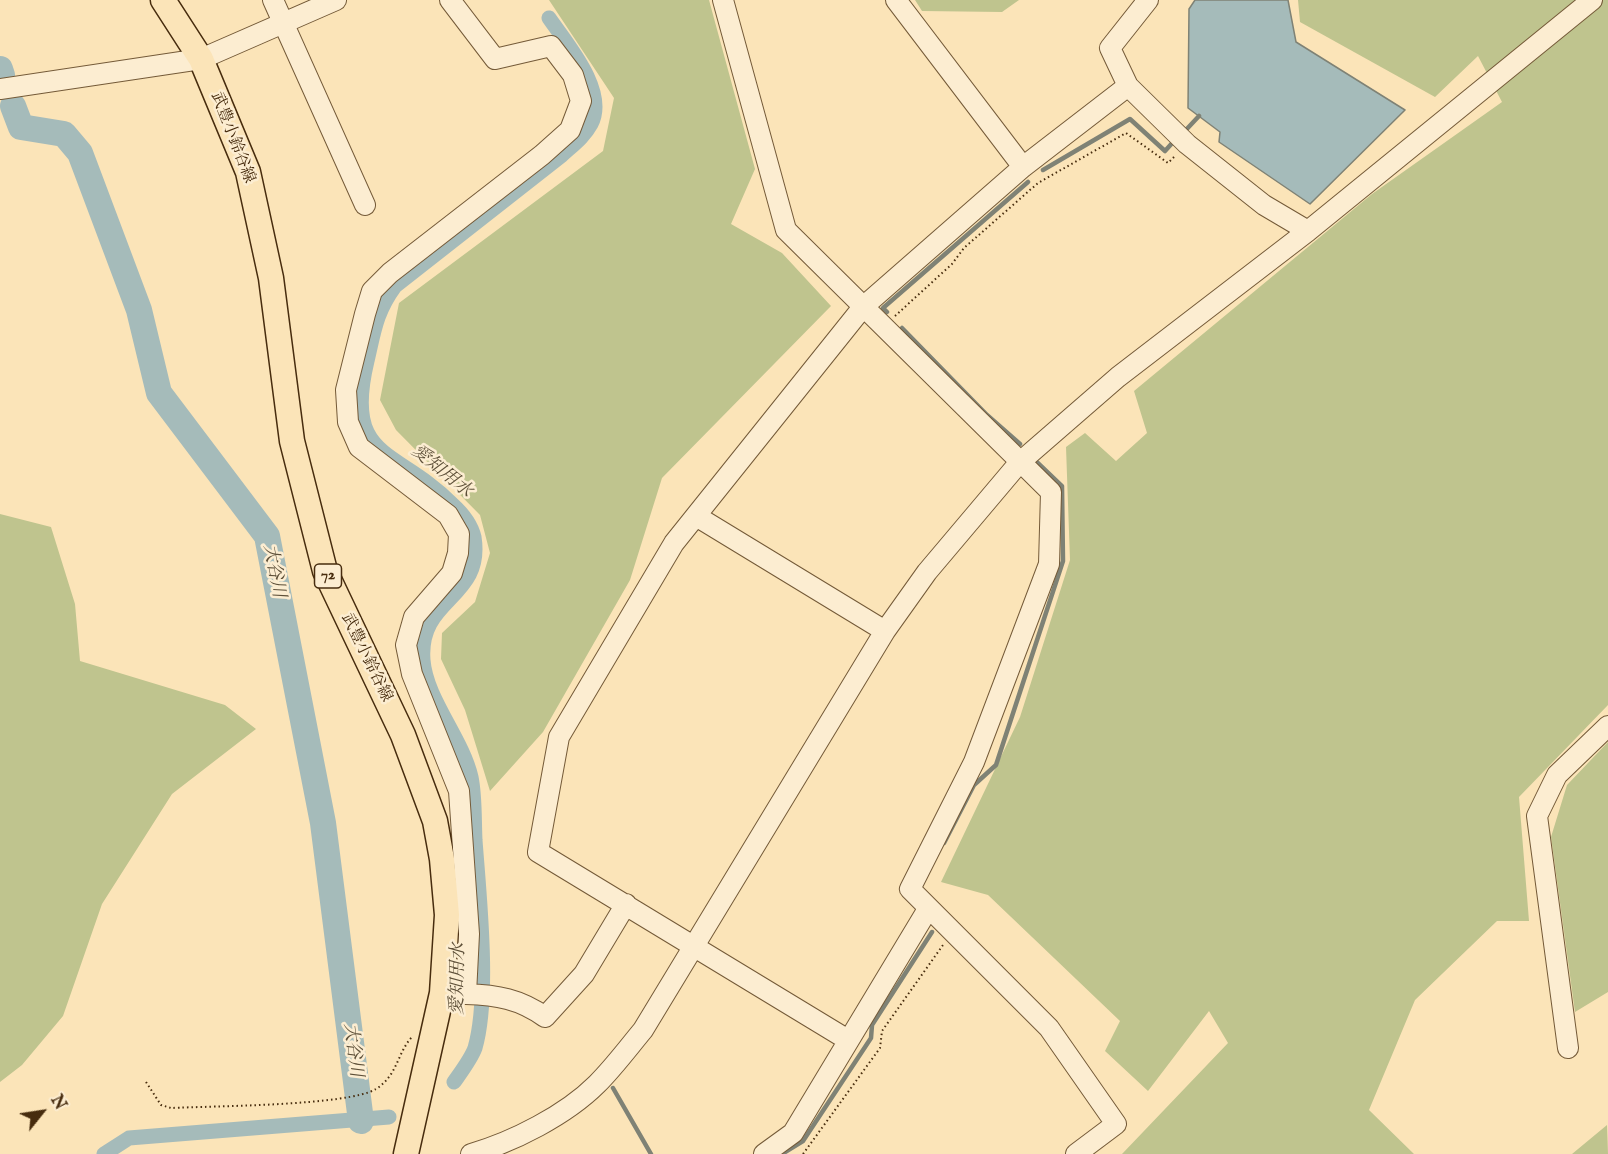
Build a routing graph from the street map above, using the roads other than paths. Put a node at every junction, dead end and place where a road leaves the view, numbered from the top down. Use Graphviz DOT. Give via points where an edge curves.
graph roads {
  1 [pos="163,0"];
  2 [pos="273,0"];
  3 [pos="336,0"];
  4 [pos="450,0"];
  5 [pos="723,0"];
  6 [pos="896,0"];
  7 [pos="1148,0"];
  8 [pos="1592,0"];
  9 [pos="282,22"];
  10 [pos="201,59"];
  11 [pos="1128,86"];
  12 [pos="0,89"];
  13 [pos="1023,167"];
  14 [pos="365,205"];
  15 [pos="1308,231"];
  16 [pos="863,307"];
  17 [pos="1019,463"];
  18 [pos="696,516"];
  19 [pos="885,632"];
  20 [pos="1608,726"];
  21 [pos="626,904"];
  22 [pos="928,909"];
  23 [pos="692,945"];
  24 [pos="848,1040"];
  25 [pos="1568,1048"];
  26 [pos="406,1154"];
  27 [pos="471,1154"];
  28 [pos="764,1154"];
  29 [pos="1076,1154"];
  1 -- 10 [label="main road, 武豊小鈴谷線 / 72"];
  2 -- 9 [label="street"];
  3 -- 9 [label="street"];
  4 -- 21 [label="street" via="495,59 551,46 573,75 581,101 570,130 372,291 346,390 348,422 359,447 448,515 459,534 452,573 414,617 406,645 412,674 459,791 469,934 466,994 490,994 527,1004 545,1017 584,974"];
  5 -- 16 [label="street" via="786,230"];
  6 -- 13 [label="street"];
  7 -- 11 [label="street" via="1110,48"];
  8 -- 15 [label="street"];
  9 -- 10 [label="street"];
  9 -- 14 [label="street"];
  10 -- 12 [label="street"];
  10 -- 26 [label="main road, 武豊小鈴谷線 / 72" via="248,172 271,278 292,441 325,571 404,735 435,821 447,915 442,993"];
  11 -- 13 [label="street"];
  11 -- 15 [label="street" via="1187,144 1264,205"];
  13 -- 16 [label="street"];
  15 -- 17 [label="street" via="1118,377"];
  16 -- 17 [label="street"];
  16 -- 18 [label="street"];
  17 -- 19 [label="street" via="927,572"];
  17 -- 22 [label="street" via="1051,492 1049,564 975,762 910,889"];
  18 -- 19 [label="street"];
  18 -- 21 [label="street" via="674,543 560,737 538,852"];
  19 -- 23 [label="street"];
  20 -- 25 [label="street" via="1557,775 1537,816"];
  21 -- 23 [label="street"];
  22 -- 24 [label="street"];
  22 -- 29 [label="street" via="1049,1028 1116,1124"];
  23 -- 24 [label="street"];
  23 -- 27 [label="street" via="643,1030 597,1085 524,1134"];
  24 -- 28 [label="street" via="793,1133"];
}
